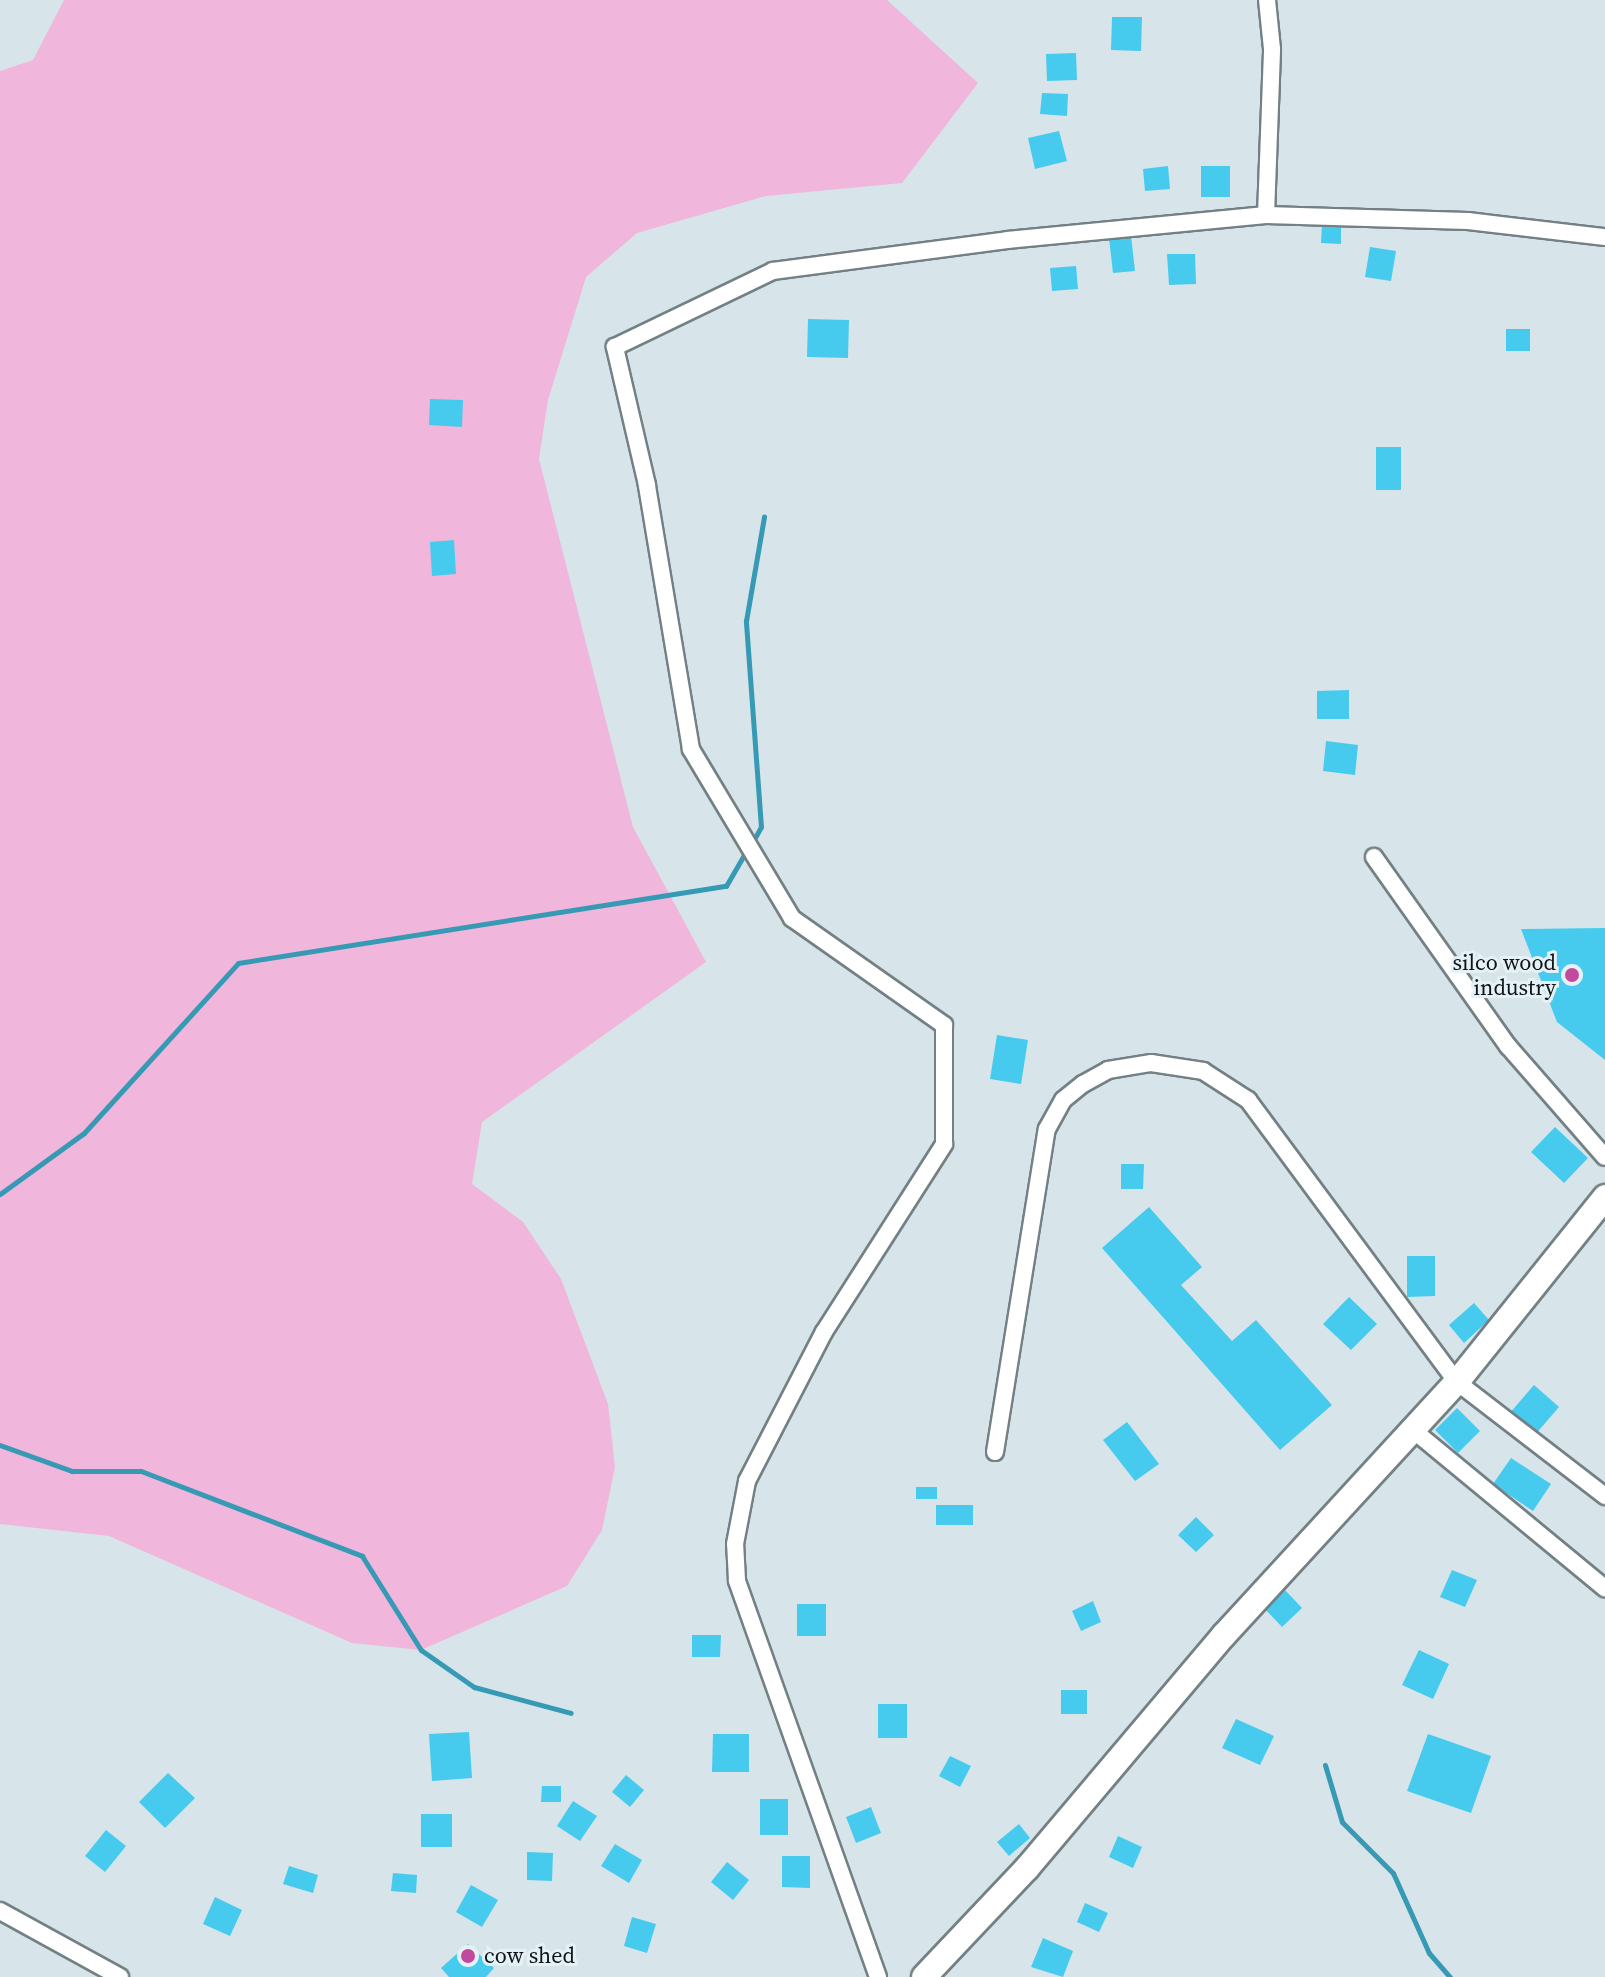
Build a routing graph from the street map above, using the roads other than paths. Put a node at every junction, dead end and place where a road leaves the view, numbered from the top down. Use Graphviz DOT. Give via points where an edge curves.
graph roads {
  1 [pos="1267,0"];
  2 [pos="1266,215"];
  3 [pos="1605,237"];
  4 [pos="1374,857"];
  5 [pos="1605,1157"];
  6 [pos="1605,1197"];
  7 [pos="1457,1382"];
  8 [pos="1413,1430"];
  9 [pos="995,1452"];
  10 [pos="1605,1496"];
  11 [pos="1605,1588"];
  12 [pos="0,1911"];
  13 [pos="120,1977"];
  14 [pos="878,1977"];
  15 [pos="924,1977"];
  1 -- 2 [label="street" via="1272,49"];
  2 -- 3 [label="street" via="1468,221"];
  2 -- 14 [label="street" via="773,271 615,347 647,485 691,749 792,918 944,1025 944,1144 824,1332 747,1481 735,1544 737,1580"];
  4 -- 5 [label="street" via="1508,1046"];
  6 -- 7 [label="main road"];
  7 -- 8 [label="main road"];
  7 -- 9 [label="street" via="1248,1100 1203,1071 1151,1063 1108,1070 1083,1084 1063,1100 1047,1129"];
  7 -- 10 [label="street"];
  8 -- 11 [label="street"];
  8 -- 15 [label="main road"];
  12 -- 13 [label="street"];
}
